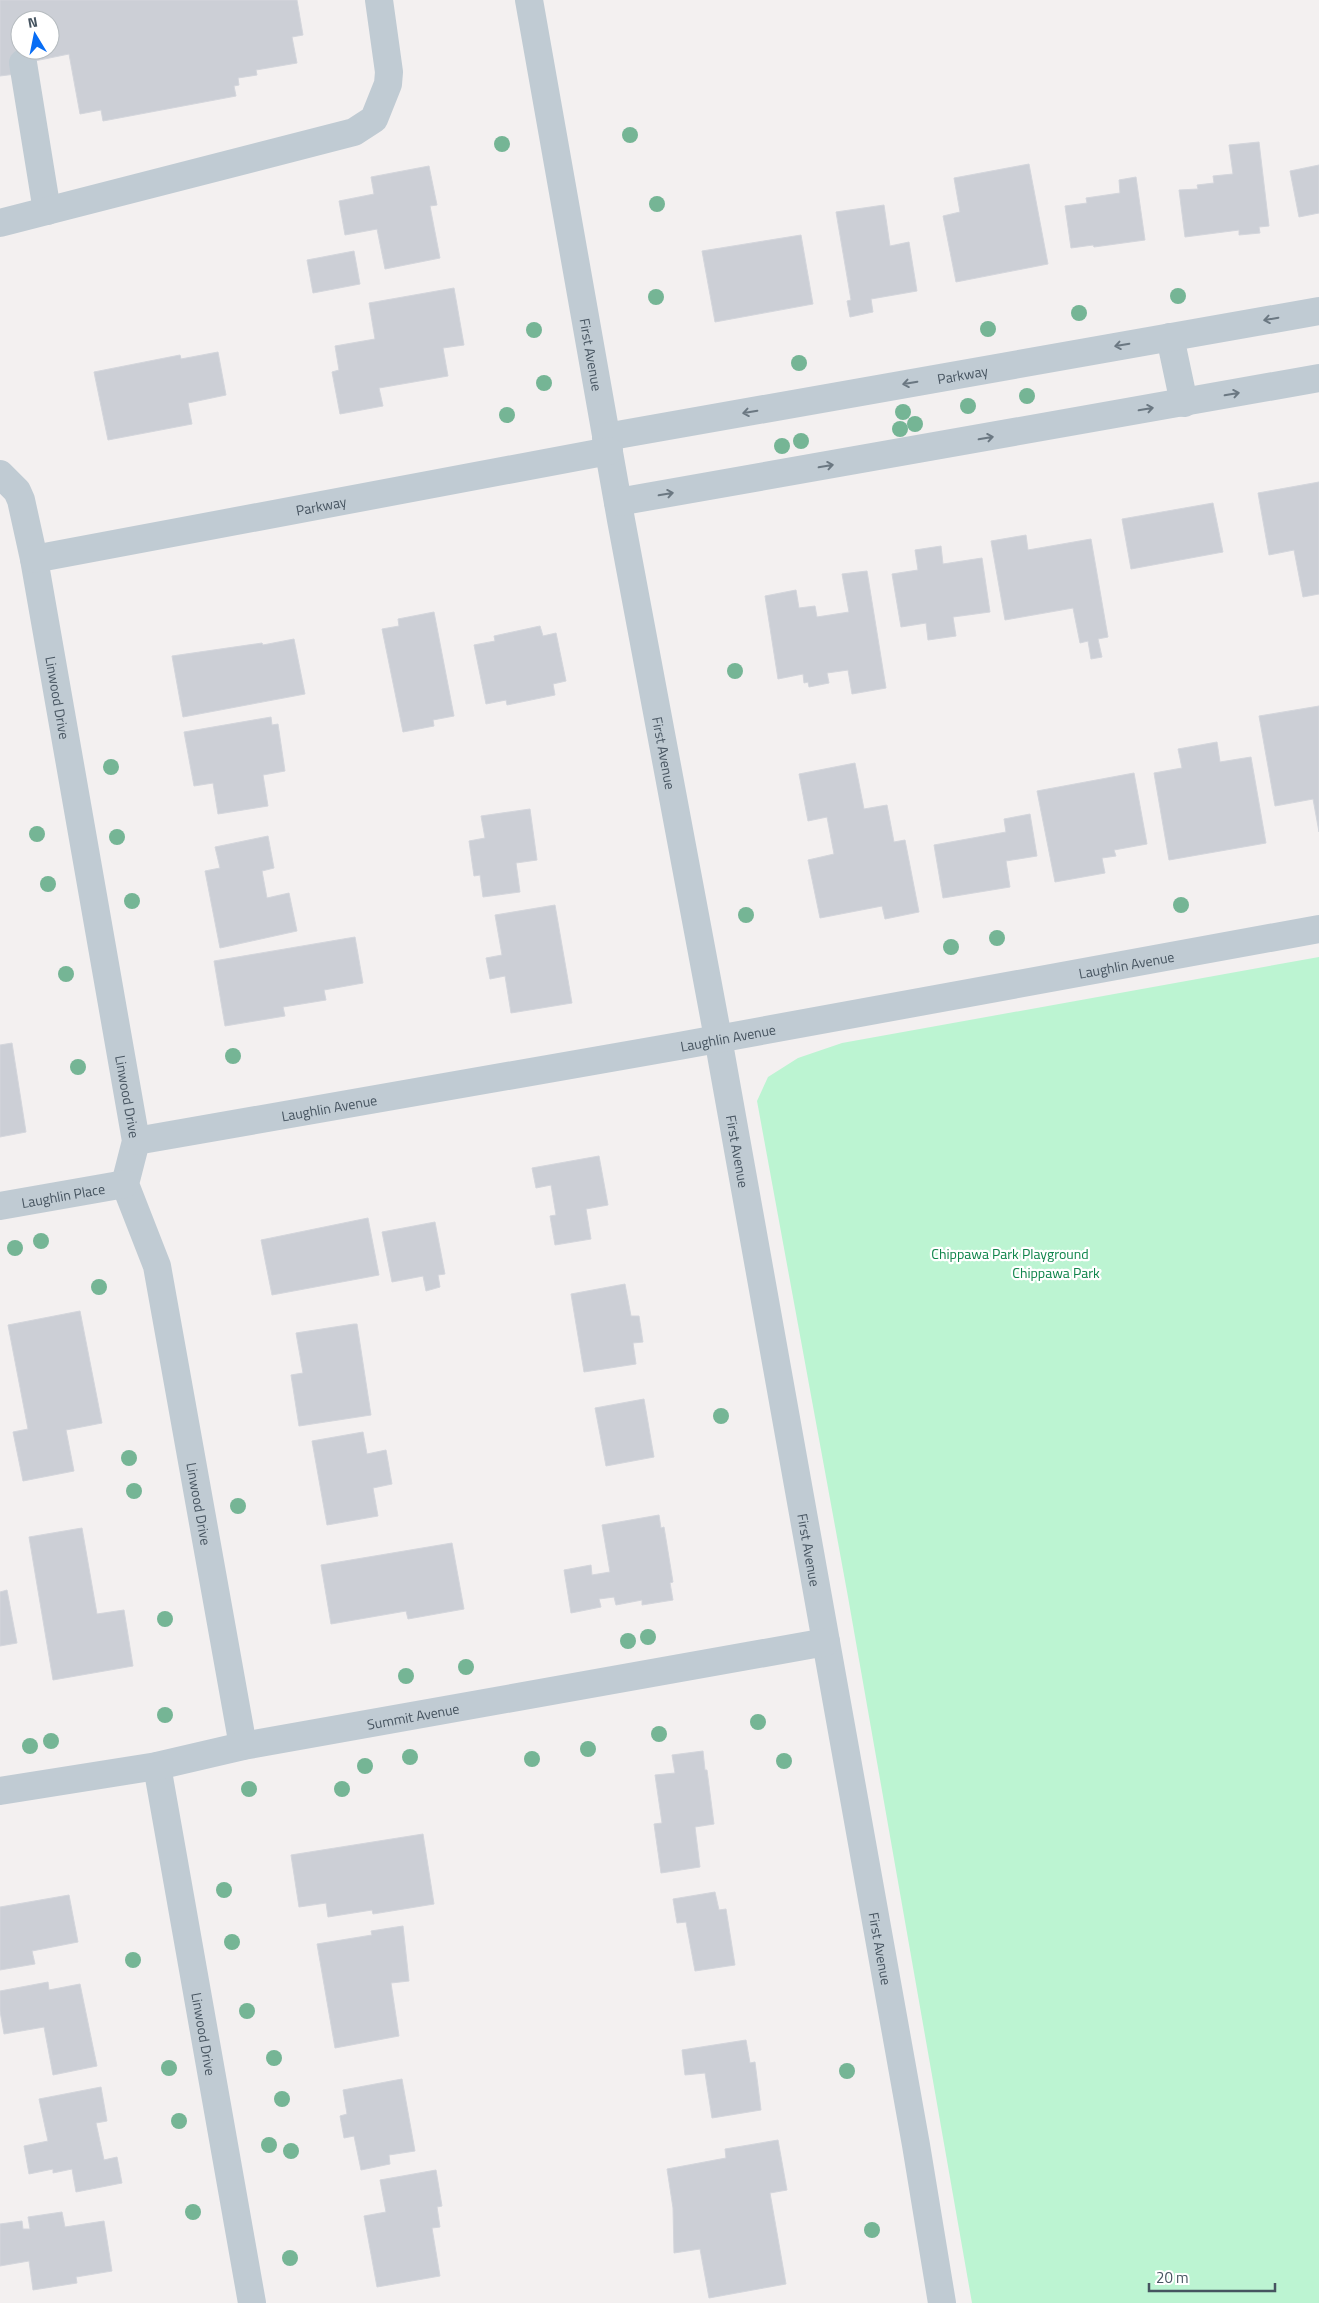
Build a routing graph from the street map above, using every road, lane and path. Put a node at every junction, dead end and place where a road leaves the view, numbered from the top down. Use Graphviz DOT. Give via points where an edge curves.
graph roads {
  1 [pos="379,0"];
  2 [pos="529,0"];
  3 [pos="23,63"];
  4 [pos="47,211"];
  5 [pos="0,223"];
  6 [pos="1319,311"];
  7 [pos="1170,337"];
  8 [pos="1319,378"];
  9 [pos="1184,403"];
  10 [pos="608,444"];
  11 [pos="0,474"];
  12 [pos="618,502"];
  13 [pos="34,558"];
  14 [pos="1319,929"];
  15 [pos="718,1038"];
  16 [pos="136,1142"];
  17 [pos="125,1184"];
  18 [pos="0,1206"];
  19 [pos="826,1642"];
  20 [pos="243,1746"];
  21 [pos="157,1766"];
  22 [pos="0,1791"];
  23 [pos="252,2303"];
  24 [pos="942,2303"];
  1 -- 4 [label="street" via="388,84 374,118 354,132"];
  2 -- 10 [label="street, First Avenue"];
  3 -- 4 [label="street"];
  4 -- 5 [label="street"];
  6 -- 7 [label="street, Parkway, one-way"];
  7 -- 9 [label="street"];
  7 -- 10 [label="street, Parkway, one-way"];
  9 -- 8 [label="street, one-way"];
  12 -- 9 [label="street, one-way"];
  10 -- 12 [label="street, First Avenue"];
  10 -- 13 [label="street, Parkway"];
  11 -- 13 [label="street, Linwood Drive" via="17,491 21,500"];
  12 -- 15 [label="street, First Avenue"];
  13 -- 16 [label="street, Linwood Drive"];
  14 -- 15 [label="street, Laughlin Avenue"];
  15 -- 16 [label="street, Laughlin Avenue"];
  15 -- 19 [label="street, First Avenue"];
  16 -- 17 [label="street, Linwood Drive"];
  17 -- 18 [label="street, Laughlin Place"];
  17 -- 20 [label="street, Linwood Drive" via="157,1266"];
  19 -- 20 [label="street, Summit Avenue"];
  19 -- 24 [label="street, First Avenue"];
  20 -- 21 [label="street, Summit Avenue"];
  21 -- 22 [label="street, Summit Avenue"];
  21 -- 23 [label="street, Linwood Drive"];
}
